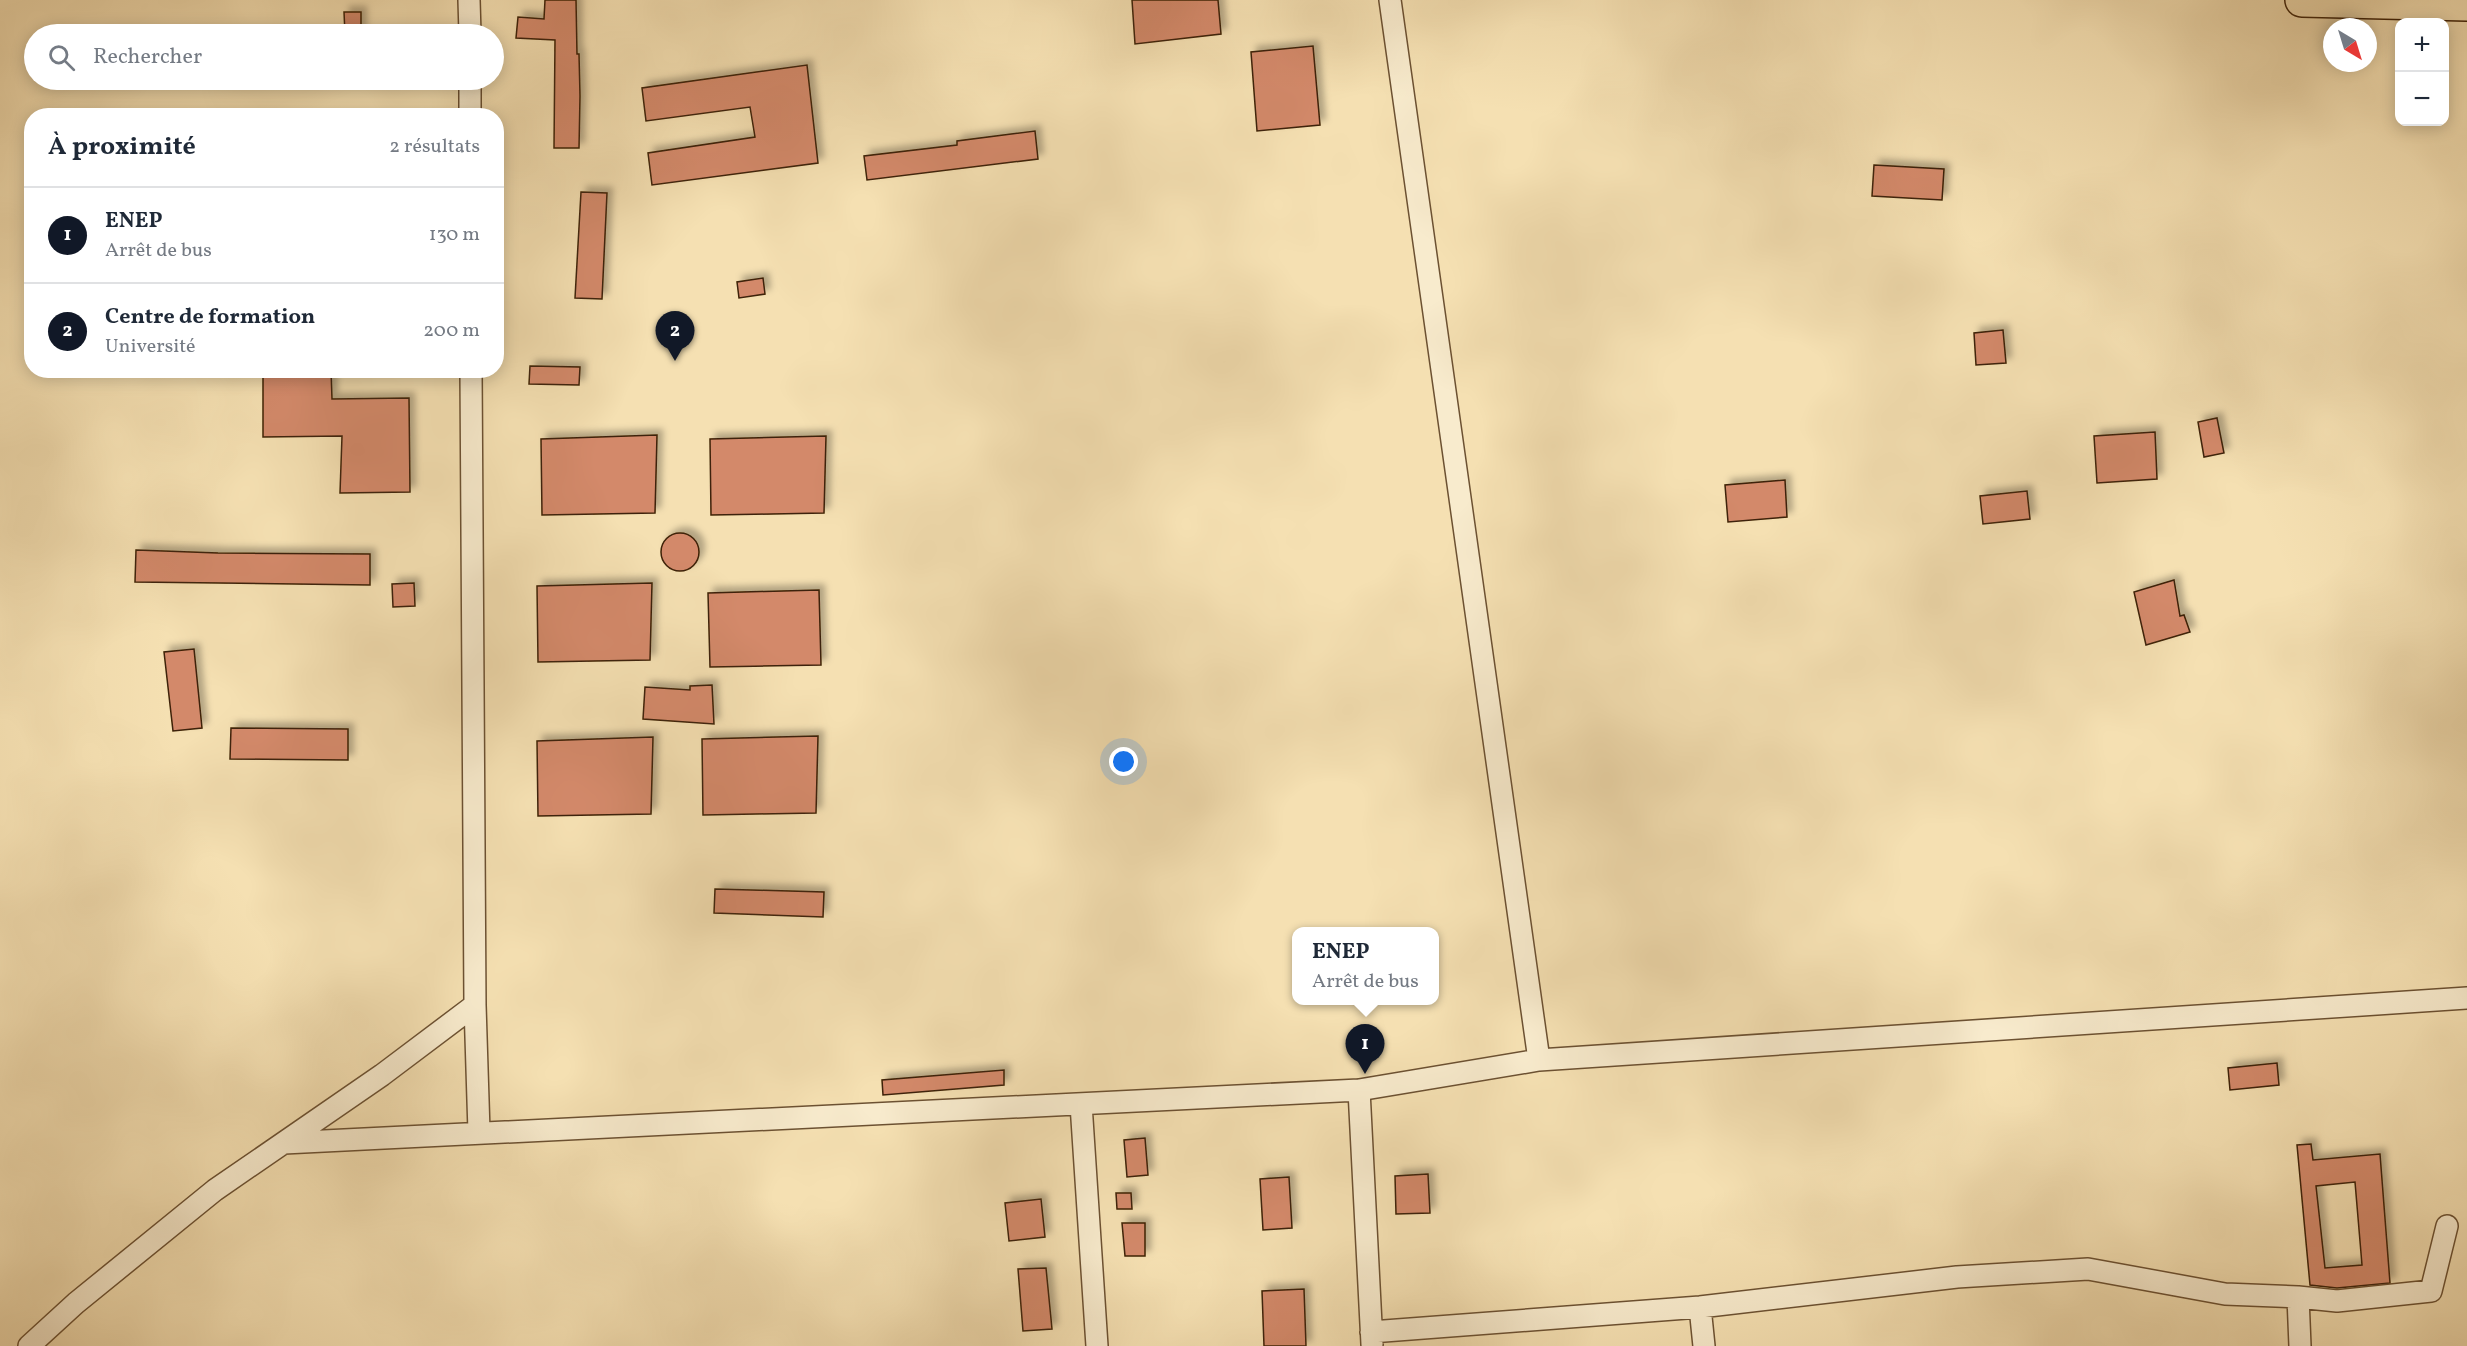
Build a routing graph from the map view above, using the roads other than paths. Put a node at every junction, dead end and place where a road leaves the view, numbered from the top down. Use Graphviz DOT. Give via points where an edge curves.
graph roads {
  1 [pos="470,0"];
  2 [pos="1390,0"];
  3 [pos="2302,0"];
  4 [pos="2467,4"];
  5 [pos="470,24"];
  6 [pos="470,90"];
  7 [pos="470,108"];
  8 [pos="471,378"];
  9 [pos="2467,998"];
  10 [pos="475,1005"];
  11 [pos="1539,1060"];
  12 [pos="1359,1090"];
  13 [pos="1081,1104"];
  14 [pos="479,1132"];
  15 [pos="284,1143"];
  16 [pos="2446,1226"];
  17 [pos="2298,1297"];
  18 [pos="1700,1307"];
  19 [pos="1371,1339"];
  20 [pos="29,1346"];
  21 [pos="1097,1346"];
  22 [pos="1704,1346"];
  23 [pos="2300,1346"];
  1 -- 5 [label="street"];
  2 -- 11 [label="street"];
  3 -- 4 [label="main road"];
  6 -- 7 [label="street"];
  8 -- 10 [label="street"];
  9 -- 11 [label="street"];
  10 -- 14 [label="street"];
  10 -- 15 [label="street"];
  11 -- 12 [label="street"];
  12 -- 13 [label="street"];
  12 -- 19 [label="street"];
  13 -- 14 [label="street"];
  13 -- 21 [label="street"];
  14 -- 15 [label="street"];
  15 -- 20 [label="street" via="215,1190"];
  16 -- 17 [label="street" via="2431,1291 2337,1301"];
  17 -- 18 [label="street" via="2225,1294 2088,1269 1957,1277"];
  17 -- 23 [label="street"];
  18 -- 19 [label="street"];
  18 -- 22 [label="street"];
}
